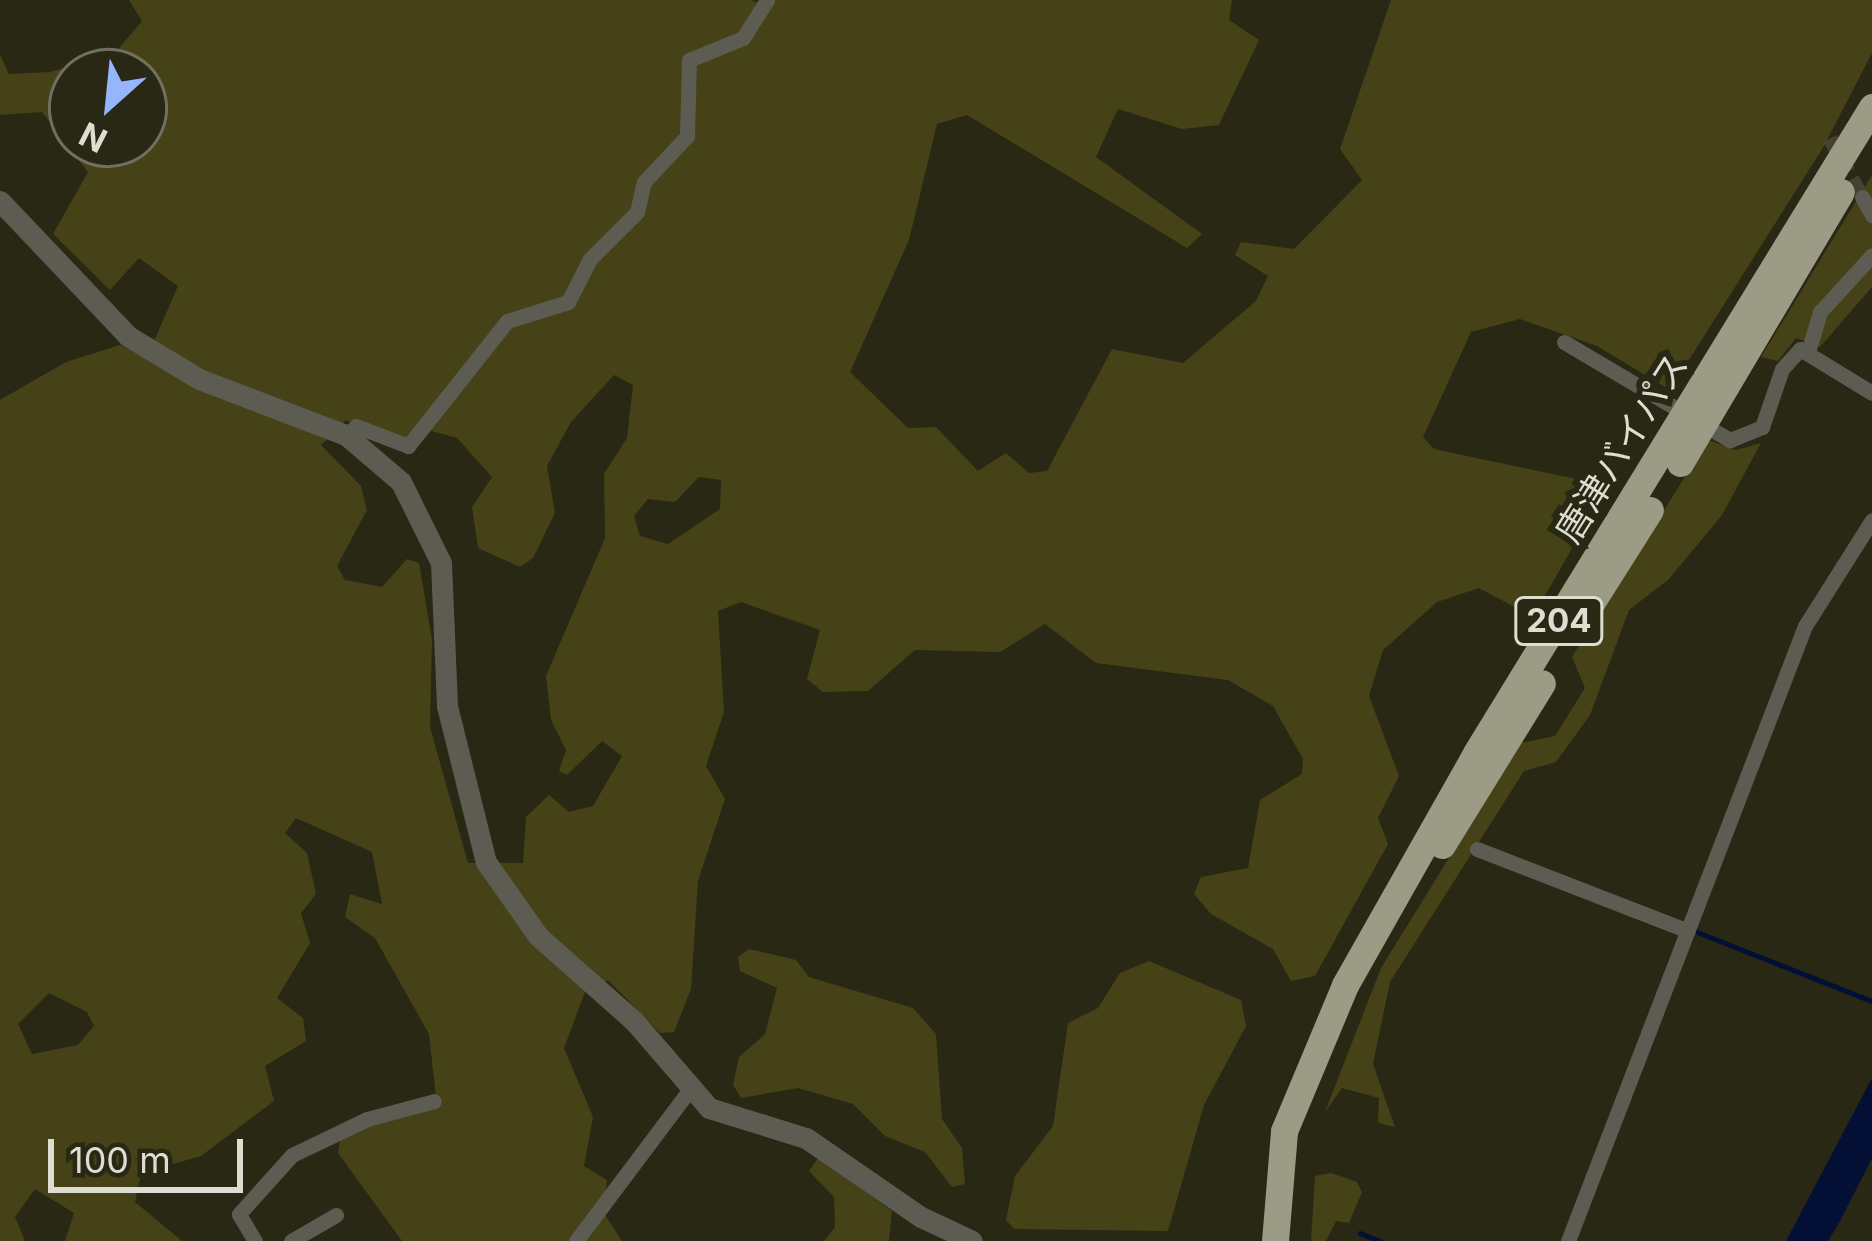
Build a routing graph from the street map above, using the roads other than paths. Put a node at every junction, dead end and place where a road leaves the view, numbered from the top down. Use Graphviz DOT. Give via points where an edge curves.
graph roads {
  1 [pos="767,0"];
  2 [pos="1872,107"];
  3 [pos="1872,142"];
  4 [pos="1862,196"];
  5 [pos="0,201"];
  6 [pos="1872,214"];
  7 [pos="1872,255"];
  8 [pos="1564,342"];
  9 [pos="1808,352"];
  10 [pos="1872,394"];
  11 [pos="1694,420"];
  12 [pos="346,435"];
  13 [pos="1872,520"];
  14 [pos="1477,849"];
  15 [pos="1688,931"];
  16 [pos="690,1089"];
  17 [pos="434,1101"];
  18 [pos="336,1215"];
  19 [pos="255,1241"];
  20 [pos="291,1241"];
  21 [pos="576,1241"];
  22 [pos="972,1241"];
  23 [pos="1275,1241"];
  24 [pos="1568,1241"];
  1 -- 12 [label="street" via="743,38 689,60 687,136 644,182 637,212 590,259 568,302 507,321 408,446 356,426"];
  2 -- 11 [label="highway, 唐津バイパス / 204"];
  3 -- 11 [label="highway, 唐津バイパス / 204"];
  4 -- 6 [label="street"];
  5 -- 12 [label="street" via="128,336 199,379"];
  7 -- 9 [label="street" via="1820,312"];
  8 -- 11 [label="street"];
  9 -- 10 [label="street"];
  9 -- 11 [label="street" via="1800,349 1781,369 1762,427 1730,440"];
  11 -- 23 [label="highway, 唐津バイパス / 204" via="1395,893 1323,1028 1284,1131"];
  12 -- 16 [label="street" via="401,482 441,563 447,706 486,862 538,936 667,1051"];
  13 -- 15 [label="street" via="1804,626"];
  14 -- 15 [label="street"];
  15 -- 24 [label="street"];
  16 -- 21 [label="street"];
  16 -- 22 [label="street" via="725,1118 806,1138 842,1157 921,1217"];
  17 -- 19 [label="street" via="367,1119 292,1155 239,1214"];
  18 -- 20 [label="street"];
}
